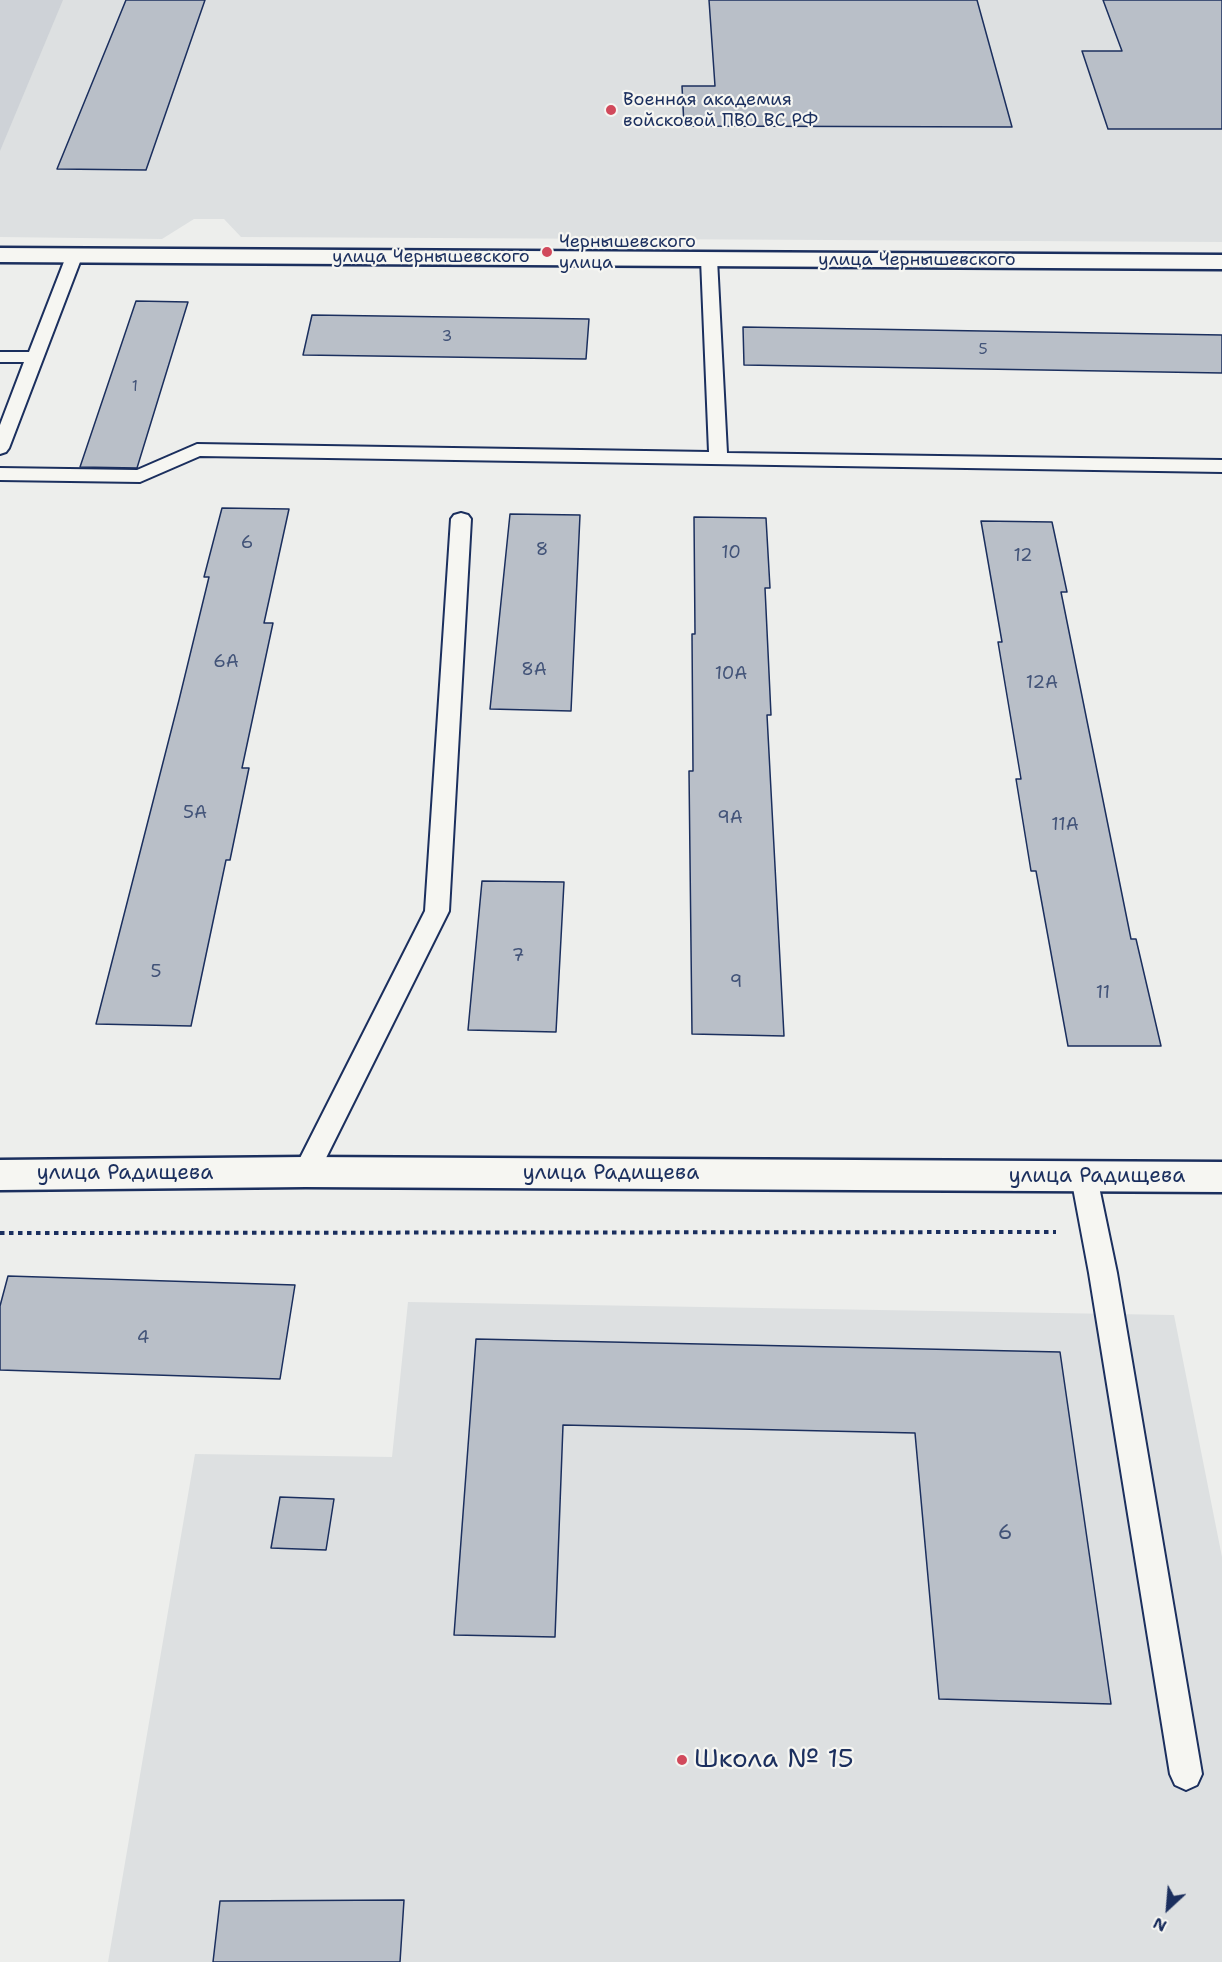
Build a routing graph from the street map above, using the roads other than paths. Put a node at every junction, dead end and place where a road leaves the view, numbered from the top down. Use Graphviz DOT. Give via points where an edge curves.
graph roads {
  1 [pos="75,254"];
  2 [pos="0,255"];
  3 [pos="709,259"];
  4 [pos="1222,262"];
  5 [pos="0,357"];
  6 [pos="35,357"];
  7 [pos="0,448"];
  8 [pos="718,458"];
  9 [pos="1222,466"];
  10 [pos="0,474"];
  11 [pos="461,519"];
  12 [pos="306,1172"];
  13 [pos="0,1174"];
  14 [pos="1084,1177"];
  15 [pos="1222,1177"];
  16 [pos="1186,1774"];
  1 -- 2 [label="street, улица Чернышевского"];
  1 -- 3 [label="street, улица Чернышевского"];
  1 -- 6 [label="lane"];
  3 -- 4 [label="street, улица Чернышевского"];
  3 -- 8 [label="lane"];
  5 -- 6 [label="lane"];
  6 -- 7 [label="lane"];
  8 -- 9 [label="lane"];
  8 -- 10 [label="lane" via="197,450 140,476"];
  11 -- 12 [label="lane" via="437,911"];
  12 -- 13 [label="street, улица Радищева"];
  12 -- 14 [label="street, улица Радищева"];
  14 -- 15 [label="street, улица Радищева"];
  14 -- 16 [label="lane"];
}
